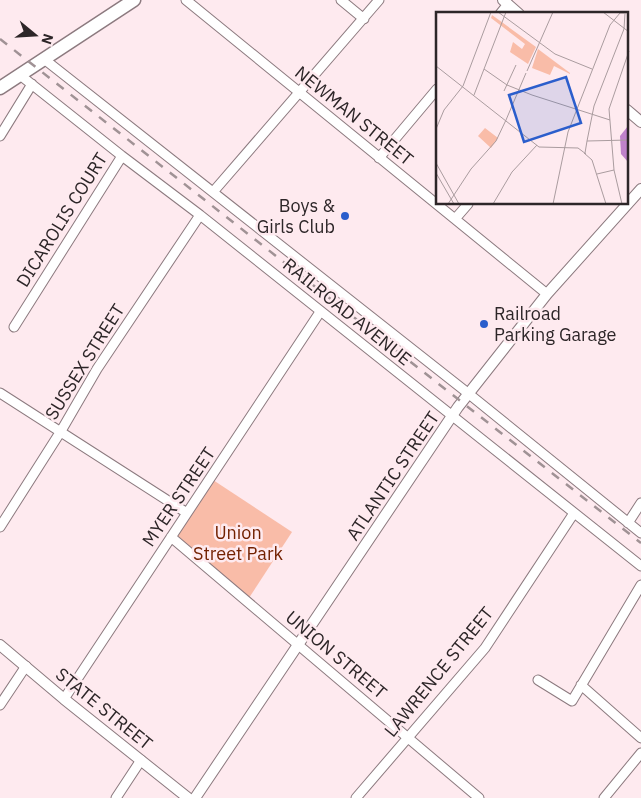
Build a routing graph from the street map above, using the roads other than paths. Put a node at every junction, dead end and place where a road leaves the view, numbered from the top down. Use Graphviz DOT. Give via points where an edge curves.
graph roads {
  1 [pos="134,0"];
  2 [pos="186,0"];
  3 [pos="340,0"];
  4 [pos="379,0"];
  5 [pos="505,2"];
  6 [pos="517,12"];
  7 [pos="364,19"];
  8 [pos="44,59"];
  9 [pos="20,75"];
  10 [pos="32,84"];
  11 [pos="0,88"];
  12 [pos="436,90"];
  13 [pos="300,93"];
  14 [pos="628,111"];
  15 [pos="641,122"];
  16 [pos="0,136"];
  17 [pos="122,156"];
  18 [pos="380,158"];
  19 [pos="641,189"];
  20 [pos="213,192"];
  21 [pos="436,204"];
  22 [pos="628,204"];
  23 [pos="438,205"];
  24 [pos="467,205"];
  25 [pos="627,205"];
  26 [pos="200,215"];
  27 [pos="455,219"];
  28 [pos="547,294"];
  29 [pos="320,312"];
  30 [pos="14,327"];
  31 [pos="0,393"];
  32 [pos="469,394"];
  33 [pos="452,416"];
  34 [pos="61,431"];
  35 [pos="641,503"];
  36 [pos="187,513"];
  37 [pos="574,513"];
  38 [pos="628,523"];
  39 [pos="0,527"];
  40 [pos="641,533"];
  41 [pos="171,537"];
  42 [pos="641,566"];
  43 [pos="641,585"];
  44 [pos="0,644"];
  45 [pos="298,645"];
  46 [pos="26,666"];
  47 [pos="538,680"];
  48 [pos="581,685"];
  49 [pos="64,699"];
  50 [pos="0,705"];
  51 [pos="408,738"];
  52 [pos="641,738"];
  53 [pos="641,753"];
  54 [pos="141,760"];
  55 [pos="116,798"];
  56 [pos="188,798"];
  57 [pos="195,798"];
  58 [pos="356,798"];
  59 [pos="479,798"];
  60 [pos="604,798"];
  1 -- 8 [label="main road"];
  2 -- 13 [label="street, NEWMAN STREET"];
  3 -- 7 [label="street"];
  4 -- 7 [label="street"];
  5 -- 6 [label="street"];
  7 -- 13 [label="street"];
  8 -- 9 [label="main road"];
  8 -- 20 [label="street, RAILROAD AVENUE"];
  9 -- 10 [label="street, RAILROAD AVENUE"];
  9 -- 11 [label="main road"];
  10 -- 16 [label="street"];
  10 -- 17 [label="street, RAILROAD AVENUE"];
  12 -- 18 [label="street"];
  13 -- 18 [label="street, NEWMAN STREET"];
  13 -- 20 [label="street"];
  14 -- 15 [label="street"];
  17 -- 26 [label="street, RAILROAD AVENUE"];
  17 -- 30 [label="street, DICAROLIS COURT"];
  18 -- 21 [label="street, NEWMAN STREET"];
  19 -- 22 [label="street, ATLANTIC STREET"];
  20 -- 32 [label="street, RAILROAD AVENUE"];
  23 -- 27 [label="street, NEWMAN STREET"];
  24 -- 27 [label="street"];
  25 -- 28 [label="street, ATLANTIC STREET"];
  26 -- 29 [label="street, RAILROAD AVENUE"];
  26 -- 34 [label="street, SUSSEX STREET" via="96,369"];
  27 -- 28 [label="street, NEWMAN STREET"];
  28 -- 32 [label="street, ATLANTIC STREET"];
  29 -- 33 [label="street, RAILROAD AVENUE"];
  29 -- 36 [label="street, MYER STREET"];
  31 -- 34 [label="street"];
  32 -- 33 [label="street, ATLANTIC STREET"];
  32 -- 38 [label="street, RAILROAD AVENUE"];
  33 -- 37 [label="street, RAILROAD AVENUE"];
  33 -- 45 [label="street, ATLANTIC STREET"];
  34 -- 36 [label="street"];
  34 -- 39 [label="street, SUSSEX STREET"];
  35 -- 38 [label="street"];
  36 -- 41 [label="street, MYER STREET"];
  37 -- 42 [label="street, RAILROAD AVENUE"];
  37 -- 51 [label="street, LAWRENCE STREET" via="485,648"];
  38 -- 40 [label="street, RAILROAD AVENUE"];
  41 -- 45 [label="street, UNION STREET"];
  41 -- 49 [label="street, MYER STREET"];
  43 -- 48 [label="street"];
  44 -- 46 [label="street, STATE STREET"];
  45 -- 51 [label="street, UNION STREET"];
  45 -- 57 [label="street, ATLANTIC STREET"];
  46 -- 49 [label="street, STATE STREET"];
  46 -- 50 [label="street"];
  47 -- 48 [label="street" via="572,701"];
  48 -- 52 [label="street"];
  49 -- 54 [label="street, STATE STREET"];
  51 -- 58 [label="street, LAWRENCE STREET"];
  51 -- 59 [label="street, UNION STREET"];
  53 -- 60 [label="street"];
  54 -- 55 [label="street"];
  54 -- 56 [label="street, STATE STREET"];
}
